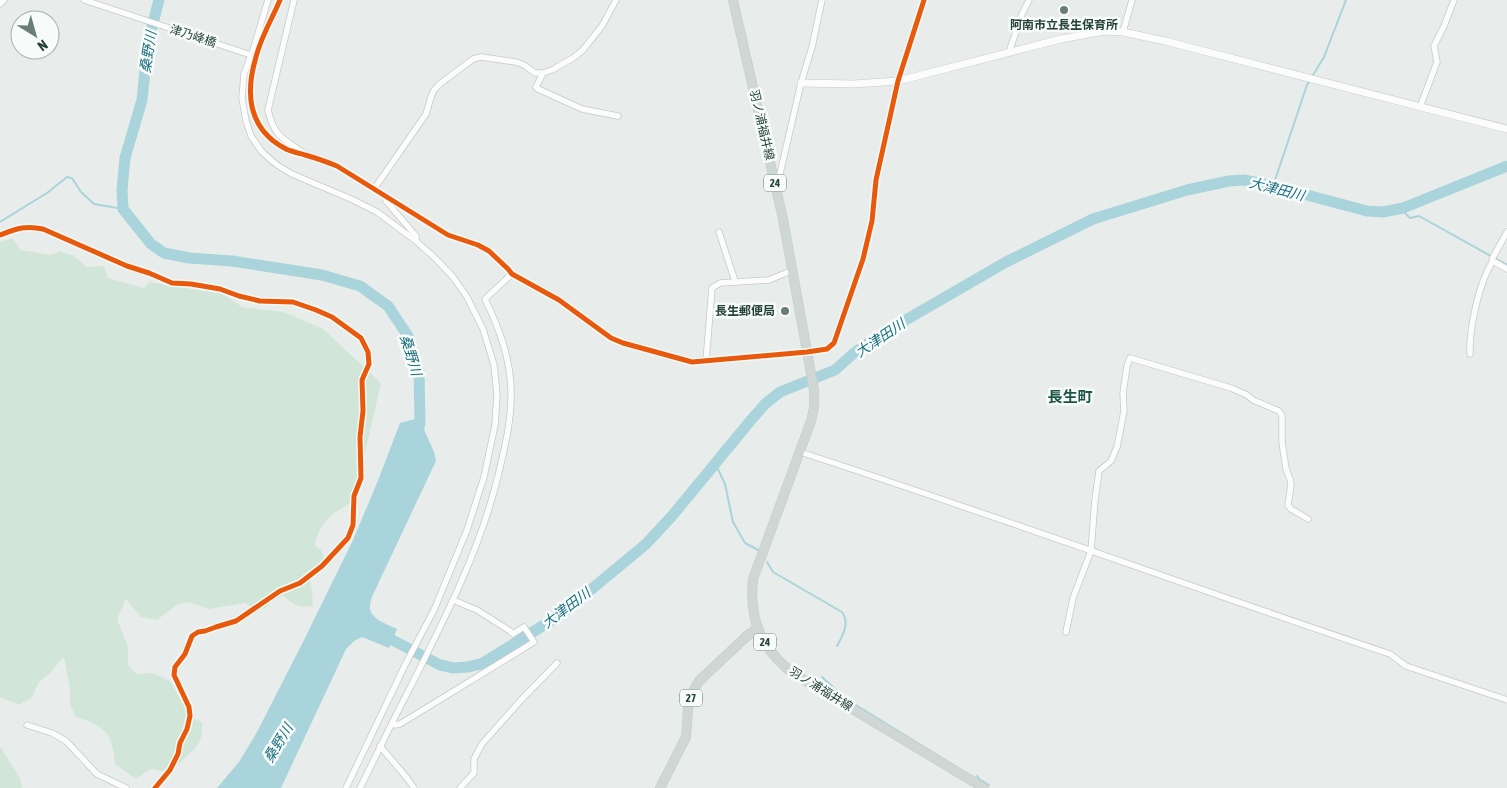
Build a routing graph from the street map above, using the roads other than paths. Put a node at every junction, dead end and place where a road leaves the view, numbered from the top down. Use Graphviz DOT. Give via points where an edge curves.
graph roads {
  1 [pos="4,0"];
  2 [pos="84,0"];
  3 [pos="108,0"];
  4 [pos="268,0"];
  5 [pos="280,0"];
  6 [pos="294,0"];
  7 [pos="616,0"];
  8 [pos="733,0"];
  9 [pos="822,0"];
  10 [pos="924,0"];
  11 [pos="1029,0"];
  12 [pos="1132,0"];
  13 [pos="1454,0"];
  14 [pos="0,4"];
  15 [pos="104,6"];
  16 [pos="1123,32"];
  17 [pos="1009,52"];
  18 [pos="251,55"];
  19 [pos="543,74"];
  20 [pos="898,81"];
  21 [pos="801,83"];
  22 [pos="1420,107"];
  23 [pos="618,116"];
  24 [pos="1507,129"];
  25 [pos="305,155"];
  26 [pos="775,185"];
  27 [pos="374,189"];
  28 [pos="386,196"];
  29 [pos="719,232"];
  30 [pos="1507,232"];
  31 [pos="0,235"];
  32 [pos="416,241"];
  33 [pos="1493,261"];
  34 [pos="1507,269"];
  35 [pos="793,270"];
  36 [pos="512,274"];
  37 [pos="735,281"];
  38 [pos="806,352"];
  39 [pos="1470,354"];
  40 [pos="706,361"];
  41 [pos="800,452"];
  42 [pos="1308,519"];
  43 [pos="1091,551"];
  44 [pos="453,600"];
  45 [pos="757,629"];
  46 [pos="1066,632"];
  47 [pos="557,663"];
  48 [pos="1507,700"];
  49 [pos="392,723"];
  50 [pos="27,725"];
  51 [pos="380,746"];
  52 [pos="126,788"];
  53 [pos="156,788"];
  54 [pos="346,788"];
  55 [pos="360,788"];
  56 [pos="414,788"];
  57 [pos="460,788"];
  58 [pos="660,788"];
  59 [pos="984,788"];
  1 -- 14 [label="street"];
  2 -- 15 [label="street, 津乃峰橋"];
  3 -- 15 [label="street"];
  4 -- 18 [label="street"];
  5 -- 18 [label="street"];
  6 -- 25 [label="street" via="268,110 270,120 283,140"];
  7 -- 19 [label="street" via="602,26 582,51"];
  8 -- 26 [label="main road, 羽ノ浦福井線 / 24"];
  9 -- 21 [label="street"];
  10 -- 20 [label="street"];
  11 -- 17 [label="street"];
  12 -- 16 [label="street"];
  13 -- 22 [label="street" via="1434,46 1437,62"];
  15 -- 18 [label="street, 津乃峰橋"];
  16 -- 17 [label="street" via="1104,31"];
  16 -- 22 [label="street"];
  17 -- 20 [label="street"];
  18 -- 25 [label="street" via="250,102 254,116 264,132 276,142"];
  18 -- 32 [label="street" via="244,74 242,98 251,136 262,152 292,174 377,212"];
  19 -- 23 [label="street" via="536,87 538,89 582,108"];
  19 -- 27 [label="street" via="516,62 481,57 473,60 434,90 426,114"];
  20 -- 21 [label="street"];
  20 -- 38 [label="street" via="876,180 872,221 857,276 834,343 827,349"];
  21 -- 26 [label="street"];
  22 -- 24 [label="street"];
  25 -- 27 [label="street" via="337,166"];
  26 -- 35 [label="main road, 羽ノ浦福井線 / 24"];
  27 -- 28 [label="street"];
  28 -- 32 [label="street" via="386,201 416,236"];
  28 -- 36 [label="street" via="448,235 489,251"];
  29 -- 37 [label="street"];
  30 -- 33 [label="street"];
  31 -- 53 [label="street" via="31,226 172,283 220,289 260,301 293,302 332,317 361,338 368,352 369,364 362,380 361,478 354,496 353,525 348,538 322,566 300,583 280,591 236,621 192,636 174,675 189,707 187,729 170,770"];
  32 -- 54 [label="street" via="453,277 483,329 494,366 497,395 495,425 484,477 464,539 434,610"];
  33 -- 34 [label="street"];
  33 -- 39 [label="street" via="1486,270 1477,303"];
  35 -- 37 [label="street" via="768,280"];
  35 -- 38 [label="main road, 羽ノ浦福井線 / 24"];
  36 -- 40 [label="street" via="559,300 610,338 692,362"];
  36 -- 44 [label="street" via="485,299 502,337 508,364 511,389 508,436 482,532"];
  37 -- 40 [label="street" via="712,288"];
  38 -- 40 [label="street"];
  38 -- 41 [label="main road, 羽ノ浦福井線 / 24" via="811,368 814,408"];
  41 -- 43 [label="street"];
  41 -- 45 [label="main road, 羽ノ浦福井線 / 24" via="753,579 751,597"];
  42 -- 43 [label="street" via="1288,505 1291,485 1279,412 1231,388 1130,358 1116,447 1111,460 1099,471"];
  43 -- 46 [label="street" via="1073,598"];
  43 -- 48 [label="street" via="1390,654 1406,666"];
  44 -- 49 [label="street"];
  44 -- 49 [label="street" via="482,613 513,634 524,627 534,642 400,724"];
  45 -- 58 [label="main road, 27" via="699,681 691,695 686,737"];
  45 -- 59 [label="main road, 羽ノ浦福井線 / 24" via="778,660 791,672"];
  47 -- 57 [label="street" via="482,744 474,759 474,773"];
  49 -- 51 [label="street"];
  50 -- 52 [label="street" via="66,741 97,774"];
  51 -- 55 [label="street"];
  51 -- 56 [label="street"];
}
